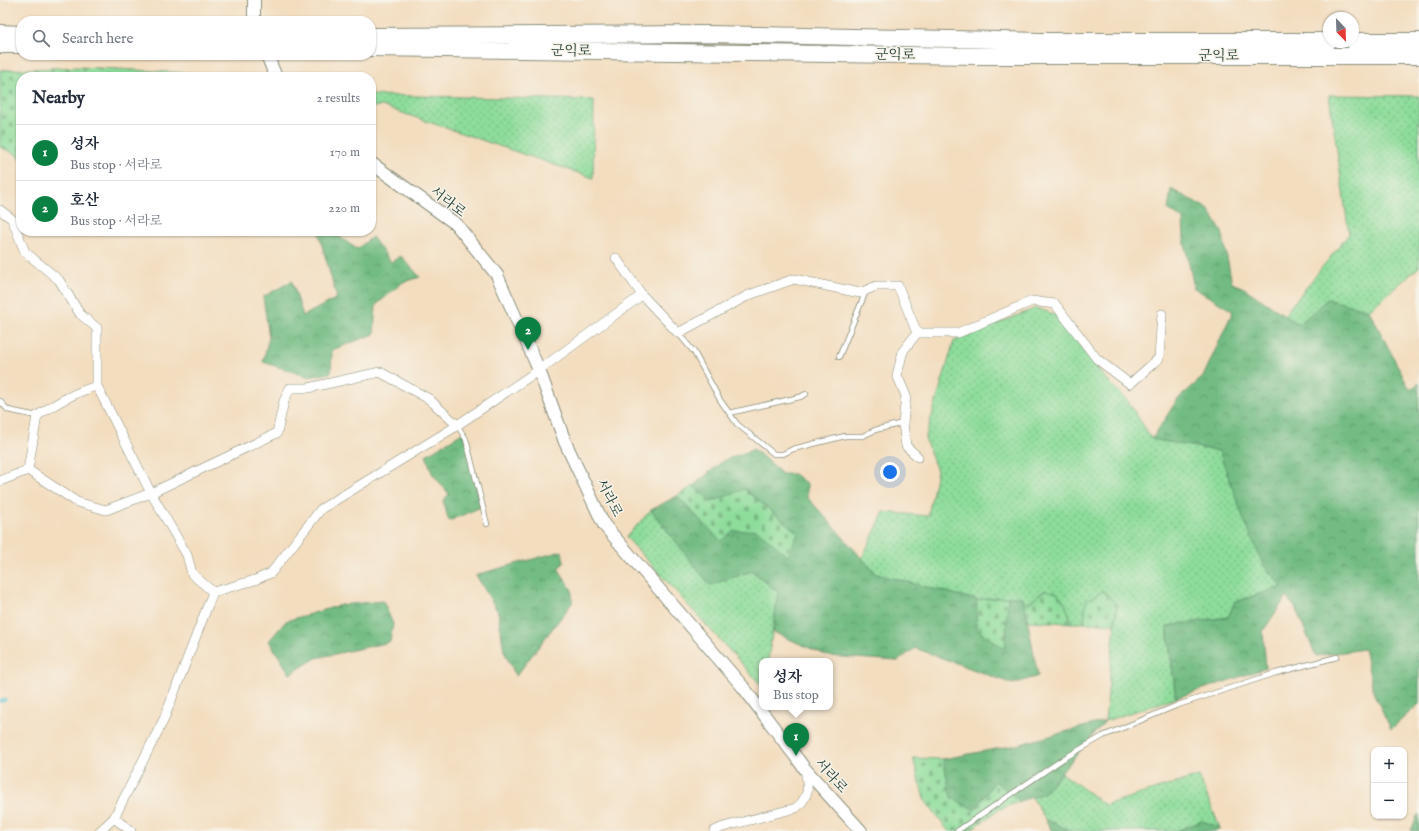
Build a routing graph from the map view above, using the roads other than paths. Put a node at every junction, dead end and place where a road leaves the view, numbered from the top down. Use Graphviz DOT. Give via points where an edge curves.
graph roads {
  1 [pos="254,0"];
  2 [pos="254,16"];
  3 [pos="0,34"];
  4 [pos="16,34"];
  5 [pos="376,36"];
  6 [pos="1323,41"];
  7 [pos="1359,41"];
  8 [pos="1419,41"];
  9 [pos="0,45"];
  10 [pos="16,45"];
  11 [pos="376,48"];
  12 [pos="1419,56"];
  13 [pos="269,60"];
  14 [pos="274,72"];
  15 [pos="376,167"];
  16 [pos="0,210"];
  17 [pos="16,229"];
  18 [pos="19,236"];
  19 [pos="616,258"];
  20 [pos="867,290"];
  21 [pos="642,295"];
  22 [pos="1162,314"];
  23 [pos="678,333"];
  24 [pos="917,333"];
  25 [pos="839,357"];
  26 [pos="539,370"];
  27 [pos="97,386"];
  28 [pos="806,394"];
  29 [pos="0,401"];
  30 [pos="729,412"];
  31 [pos="37,416"];
  32 [pos="903,423"];
  33 [pos="457,425"];
  34 [pos="918,457"];
  35 [pos="28,470"];
  36 [pos="0,481"];
  37 [pos="151,493"];
  38 [pos="487,524"];
  39 [pos="213,592"];
  40 [pos="1337,657"];
  41 [pos="759,709"];
  42 [pos="760,710"];
  43 [pos="804,769"];
  44 [pos="114,818"];
  45 [pos="100,831"];
  46 [pos="131,831"];
  47 [pos="714,831"];
  48 [pos="861,831"];
  49 [pos="957,831"];
  1 -- 2 [label="street"];
  3 -- 4 [label="highway"];
  5 -- 6 [label="highway, 군익로" via="708,34 1041,41"];
  7 -- 8 [label="highway"];
  9 -- 10 [label="highway"];
  11 -- 12 [label="highway, 군익로" via="978,56"];
  13 -- 14 [label="street"];
  15 -- 26 [label="street, 서라로" via="461,230 497,275"];
  16 -- 17 [label="street" via="12,219"];
  18 -- 27 [label="street" via="25,252 59,280 80,314 96,328"];
  19 -- 21 [label="street"];
  20 -- 23 [label="street" via="860,293 794,280 749,295"];
  20 -- 24 [label="street" via="876,286 898,286"];
  20 -- 25 [label="lane"];
  21 -- 23 [label="street"];
  21 -- 26 [label="street"];
  22 -- 24 [label="street" via="1159,358 1130,384 1097,359 1055,304 1032,301 958,333"];
  23 -- 30 [label="lane" via="694,352"];
  24 -- 32 [label="street" via="902,351 897,375 906,396"];
  26 -- 33 [label="street"];
  26 -- 41 [label="street, 서라로" via="565,442 604,525"];
  27 -- 31 [label="street" via="55,403"];
  27 -- 37 [label="street"];
  28 -- 30 [label="lane"];
  29 -- 31 [label="lane" via="8,410"];
  30 -- 32 [label="lane" via="737,424 774,454 783,454 793,449 845,436 863,436"];
  31 -- 35 [label="street"];
  32 -- 34 [label="street" via="906,446"];
  33 -- 37 [label="street" via="429,399 380,372 308,388 290,388 284,401 277,433"];
  33 -- 38 [label="lane" via="466,439"];
  33 -- 39 [label="street" via="321,509 271,573"];
  35 -- 36 [label="street"];
  35 -- 37 [label="street" via="77,502 106,510"];
  37 -- 39 [label="street" via="187,555 192,574"];
  39 -- 44 [label="street" via="164,719"];
  40 -- 49 [label="lane" via="1276,673 1178,705 1103,736 1063,759"];
  42 -- 43 [label="street, 서라로"];
  43 -- 47 [label="street" via="808,788 804,801 796,808"];
  43 -- 48 [label="street, 서라로"];
  44 -- 45 [label="street"];
  44 -- 46 [label="street"];
}
